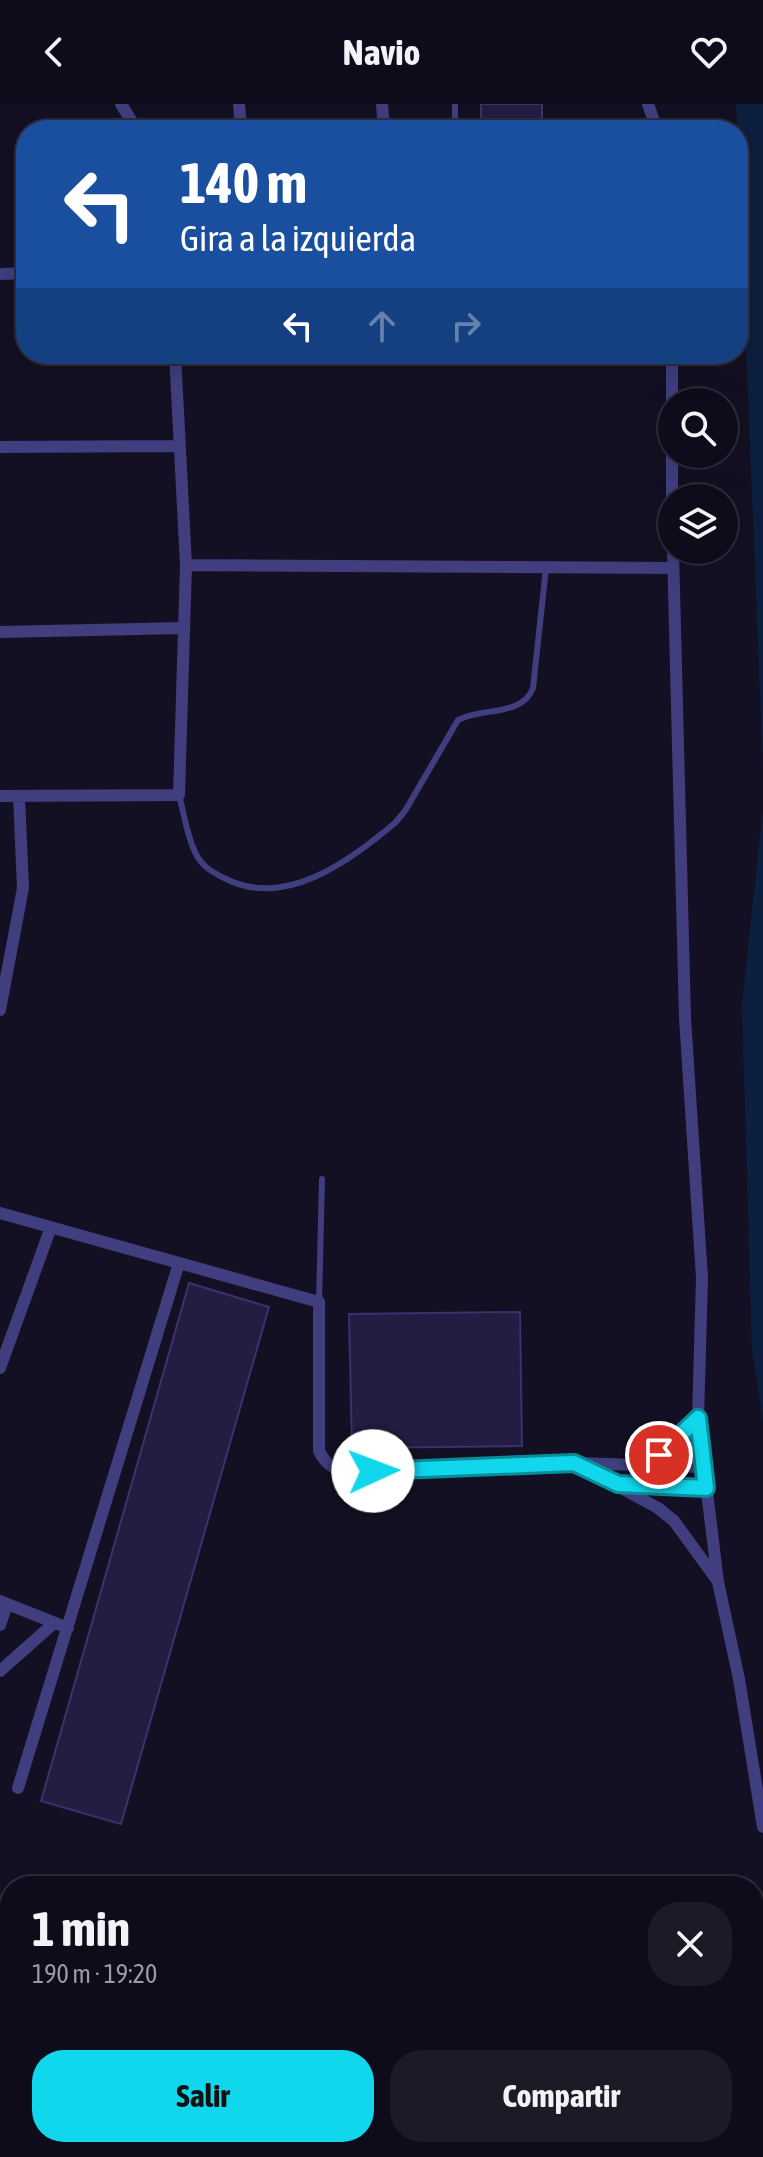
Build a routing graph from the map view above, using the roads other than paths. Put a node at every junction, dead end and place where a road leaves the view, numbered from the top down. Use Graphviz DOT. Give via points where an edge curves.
graph roads {
  1 [pos="175,364"];
  2 [pos="672,364"];
  3 [pos="179,446"];
  4 [pos="0,447"];
  5 [pos="672,484"];
  6 [pos="673,564"];
  7 [pos="186,565"];
  8 [pos="546,568"];
  9 [pos="673,568"];
  10 [pos="184,628"];
  11 [pos="0,632"];
  12 [pos="179,795"];
  13 [pos="0,796"];
  14 [pos="19,796"];
  15 [pos="0,1010"];
  16 [pos="322,1179"];
  17 [pos="0,1213"];
  18 [pos="51,1227"];
  19 [pos="179,1263"];
  20 [pos="319,1302"];
  21 [pos="0,1368"];
  22 [pos="698,1418"];
  23 [pos="574,1463"];
  24 [pos="642,1466"];
  25 [pos="704,1467"];
  26 [pos="618,1484"];
  27 [pos="706,1488"];
  28 [pos="718,1582"];
  29 [pos="3,1603"];
  30 [pos="53,1624"];
  31 [pos="0,1625"];
  32 [pos="68,1628"];
  33 [pos="0,1671"];
  34 [pos="18,1788"];
  35 [pos="763,1827"];
  1 -- 3 [label="street"];
  2 -- 5 [label="street"];
  3 -- 4 [label="street"];
  3 -- 7 [label="street"];
  6 -- 9 [label="street"];
  7 -- 8 [label="street"];
  7 -- 10 [label="street"];
  8 -- 9 [label="street"];
  8 -- 12 [label="lane" via="529,698 520,705 458,720 395,823 314,880 286,888 237,885 208,870 196,855"];
  9 -- 22 [label="street" via="685,1018 702,1278"];
  10 -- 11 [label="street"];
  10 -- 12 [label="street"];
  12 -- 14 [label="street"];
  13 -- 14 [label="street"];
  14 -- 15 [label="street" via="23,888"];
  16 -- 20 [label="lane"];
  17 -- 18 [label="street"];
  18 -- 19 [label="street"];
  18 -- 21 [label="street"];
  19 -- 20 [label="street"];
  19 -- 32 [label="street"];
  20 -- 23 [label="street" via="319,1451 333,1468 345,1472"];
  22 -- 24 [label="street"];
  22 -- 25 [label="street"];
  23 -- 24 [label="street"];
  23 -- 26 [label="street"];
  24 -- 25 [label="street"];
  25 -- 27 [label="street"];
  26 -- 27 [label="street"];
  26 -- 28 [label="street" via="674,1521"];
  27 -- 28 [label="street"];
  28 -- 35 [label="street"];
  29 -- 30 [label="street"];
  29 -- 31 [label="street"];
  30 -- 32 [label="street"];
  30 -- 33 [label="street"];
  32 -- 34 [label="street"];
}
